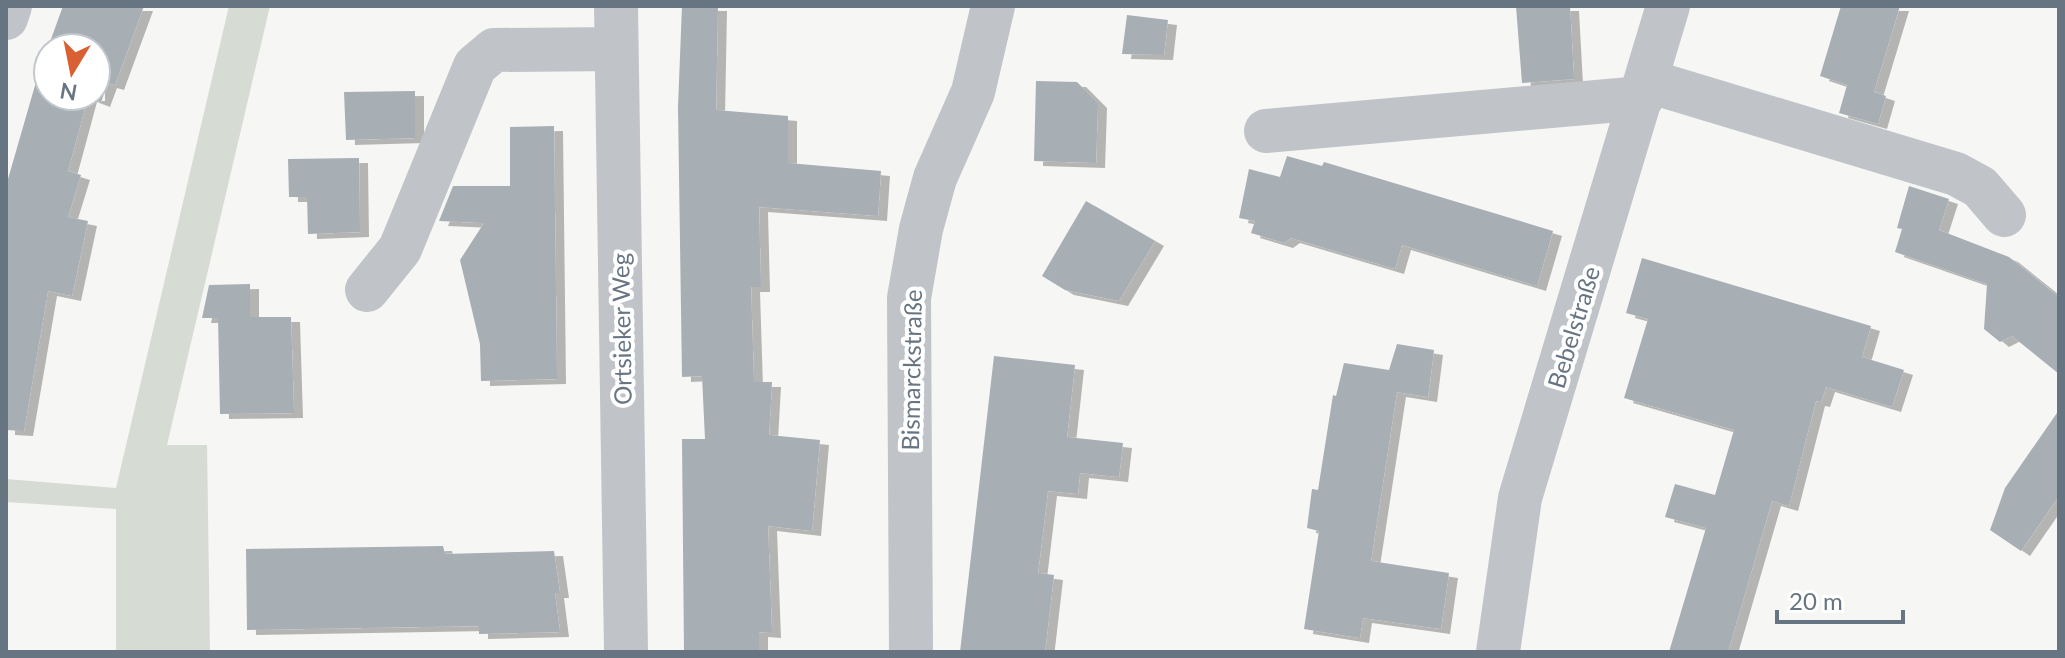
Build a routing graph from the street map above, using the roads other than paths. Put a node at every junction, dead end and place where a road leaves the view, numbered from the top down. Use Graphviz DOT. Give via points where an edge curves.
graph roads {
  1 [pos="10,6"];
  2 [pos="616,6"];
  3 [pos="993,6"];
  4 [pos="1668,6"];
  5 [pos="6,18"];
  6 [pos="616,49"];
  7 [pos="1645,90"];
  8 [pos="1266,131"];
  9 [pos="2004,215"];
  10 [pos="367,290"];
  11 [pos="626,652"];
  12 [pos="911,652"];
  13 [pos="1498,652"];
  1 -- 5 [label="street"];
  2 -- 6 [label="street, Ortsieker Weg"];
  3 -- 12 [label="street, Bismarckstraße" via="973,92 935,178 909,298"];
  4 -- 7 [label="street, Bebelstraße"];
  6 -- 10 [label="street" via="494,50 475,66 400,249"];
  6 -- 11 [label="street, Ortsieker Weg"];
  7 -- 8 [label="street"];
  7 -- 9 [label="street" via="1956,174 1980,187"];
  7 -- 13 [label="street, Bebelstraße" via="1520,498"];
}
